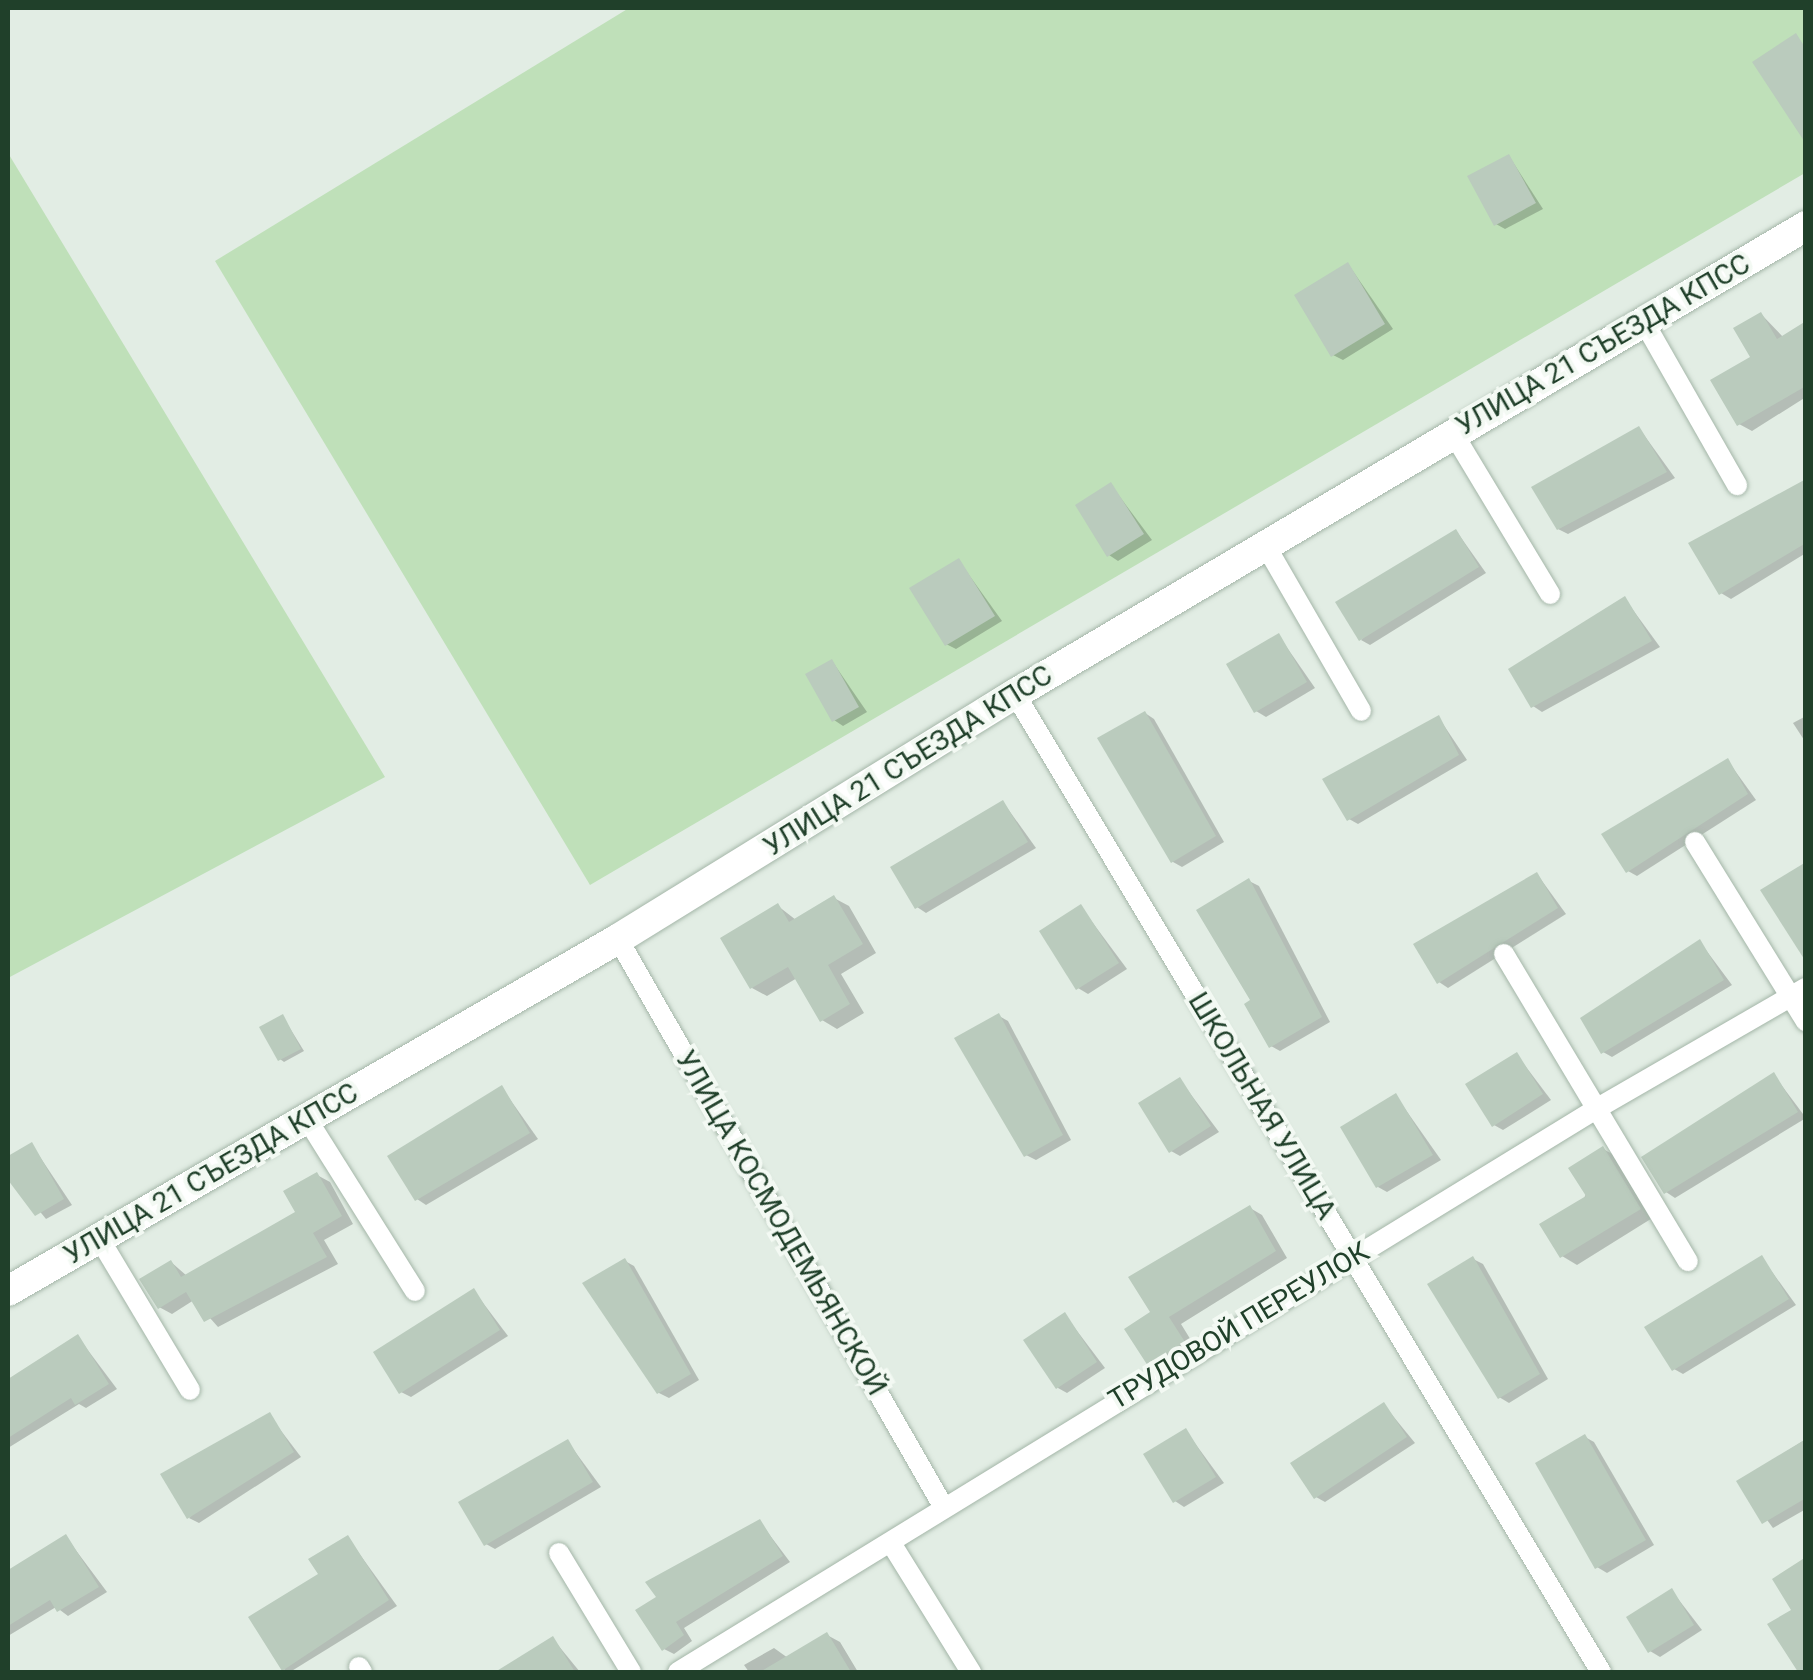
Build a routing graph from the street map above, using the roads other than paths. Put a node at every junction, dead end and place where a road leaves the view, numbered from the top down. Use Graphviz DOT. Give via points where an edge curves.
graph roads {
  1 [pos="1806,226"];
  2 [pos="1644,322"];
  3 [pos="1453,434"];
  4 [pos="1737,485"];
  5 [pos="1267,548"];
  6 [pos="1550,594"];
  7 [pos="1015,694"];
  8 [pos="1361,711"];
  9 [pos="1695,842"];
  10 [pos="618,939"];
  11 [pos="1504,954"];
  12 [pos="1798,992"];
  13 [pos="1806,1022"];
  14 [pos="1596,1109"];
  15 [pos="307,1119"];
  16 [pos="100,1238"];
  17 [pos="1352,1258"];
  18 [pos="1688,1261"];
  19 [pos="8,1291"];
  20 [pos="415,1291"];
  21 [pos="190,1390"];
  22 [pos="943,1506"];
  23 [pos="892,1543"];
  24 [pos="559,1553"];
  25 [pos="631,1672"];
  26 [pos="678,1672"];
  27 [pos="970,1672"];
  28 [pos="1601,1672"];
  1 -- 2 [label="street, УЛИЦА 21 СЪЕЗДА КПСС"];
  2 -- 3 [label="street, УЛИЦА 21 СЪЕЗДА КПСС"];
  2 -- 4 [label="lane"];
  3 -- 5 [label="street, УЛИЦА 21 СЪЕЗДА КПСС"];
  3 -- 6 [label="lane"];
  5 -- 7 [label="street, УЛИЦА 21 СЪЕЗДА КПСС"];
  5 -- 8 [label="lane"];
  7 -- 10 [label="street, УЛИЦА 21 СЪЕЗДА КПСС"];
  7 -- 17 [label="lane, ШКОЛЬНАЯ УЛИЦА"];
  9 -- 12 [label="lane"];
  10 -- 15 [label="street, УЛИЦА 21 СЪЕЗДА КПСС"];
  10 -- 22 [label="lane, УЛИЦА КОСМОДЕМЬЯНСКОЙ"];
  11 -- 14 [label="lane"];
  12 -- 13 [label="lane"];
  12 -- 14 [label="lane, ТРУДОВОЙ ПЕРЕУЛОК"];
  14 -- 17 [label="lane, ТРУДОВОЙ ПЕРЕУЛОК"];
  14 -- 18 [label="lane"];
  15 -- 16 [label="street, УЛИЦА 21 СЪЕЗДА КПСС"];
  15 -- 20 [label="lane"];
  16 -- 19 [label="street, УЛИЦА 21 СЪЕЗДА КПСС"];
  16 -- 21 [label="lane"];
  17 -- 22 [label="lane, ТРУДОВОЙ ПЕРЕУЛОК"];
  17 -- 28 [label="lane, ШКОЛЬНАЯ УЛИЦА"];
  22 -- 23 [label="lane, ТРУДОВОЙ ПЕРЕУЛОК"];
  23 -- 26 [label="lane, ТРУДОВОЙ ПЕРЕУЛОК"];
  23 -- 27 [label="lane"];
  24 -- 25 [label="lane"];
}
